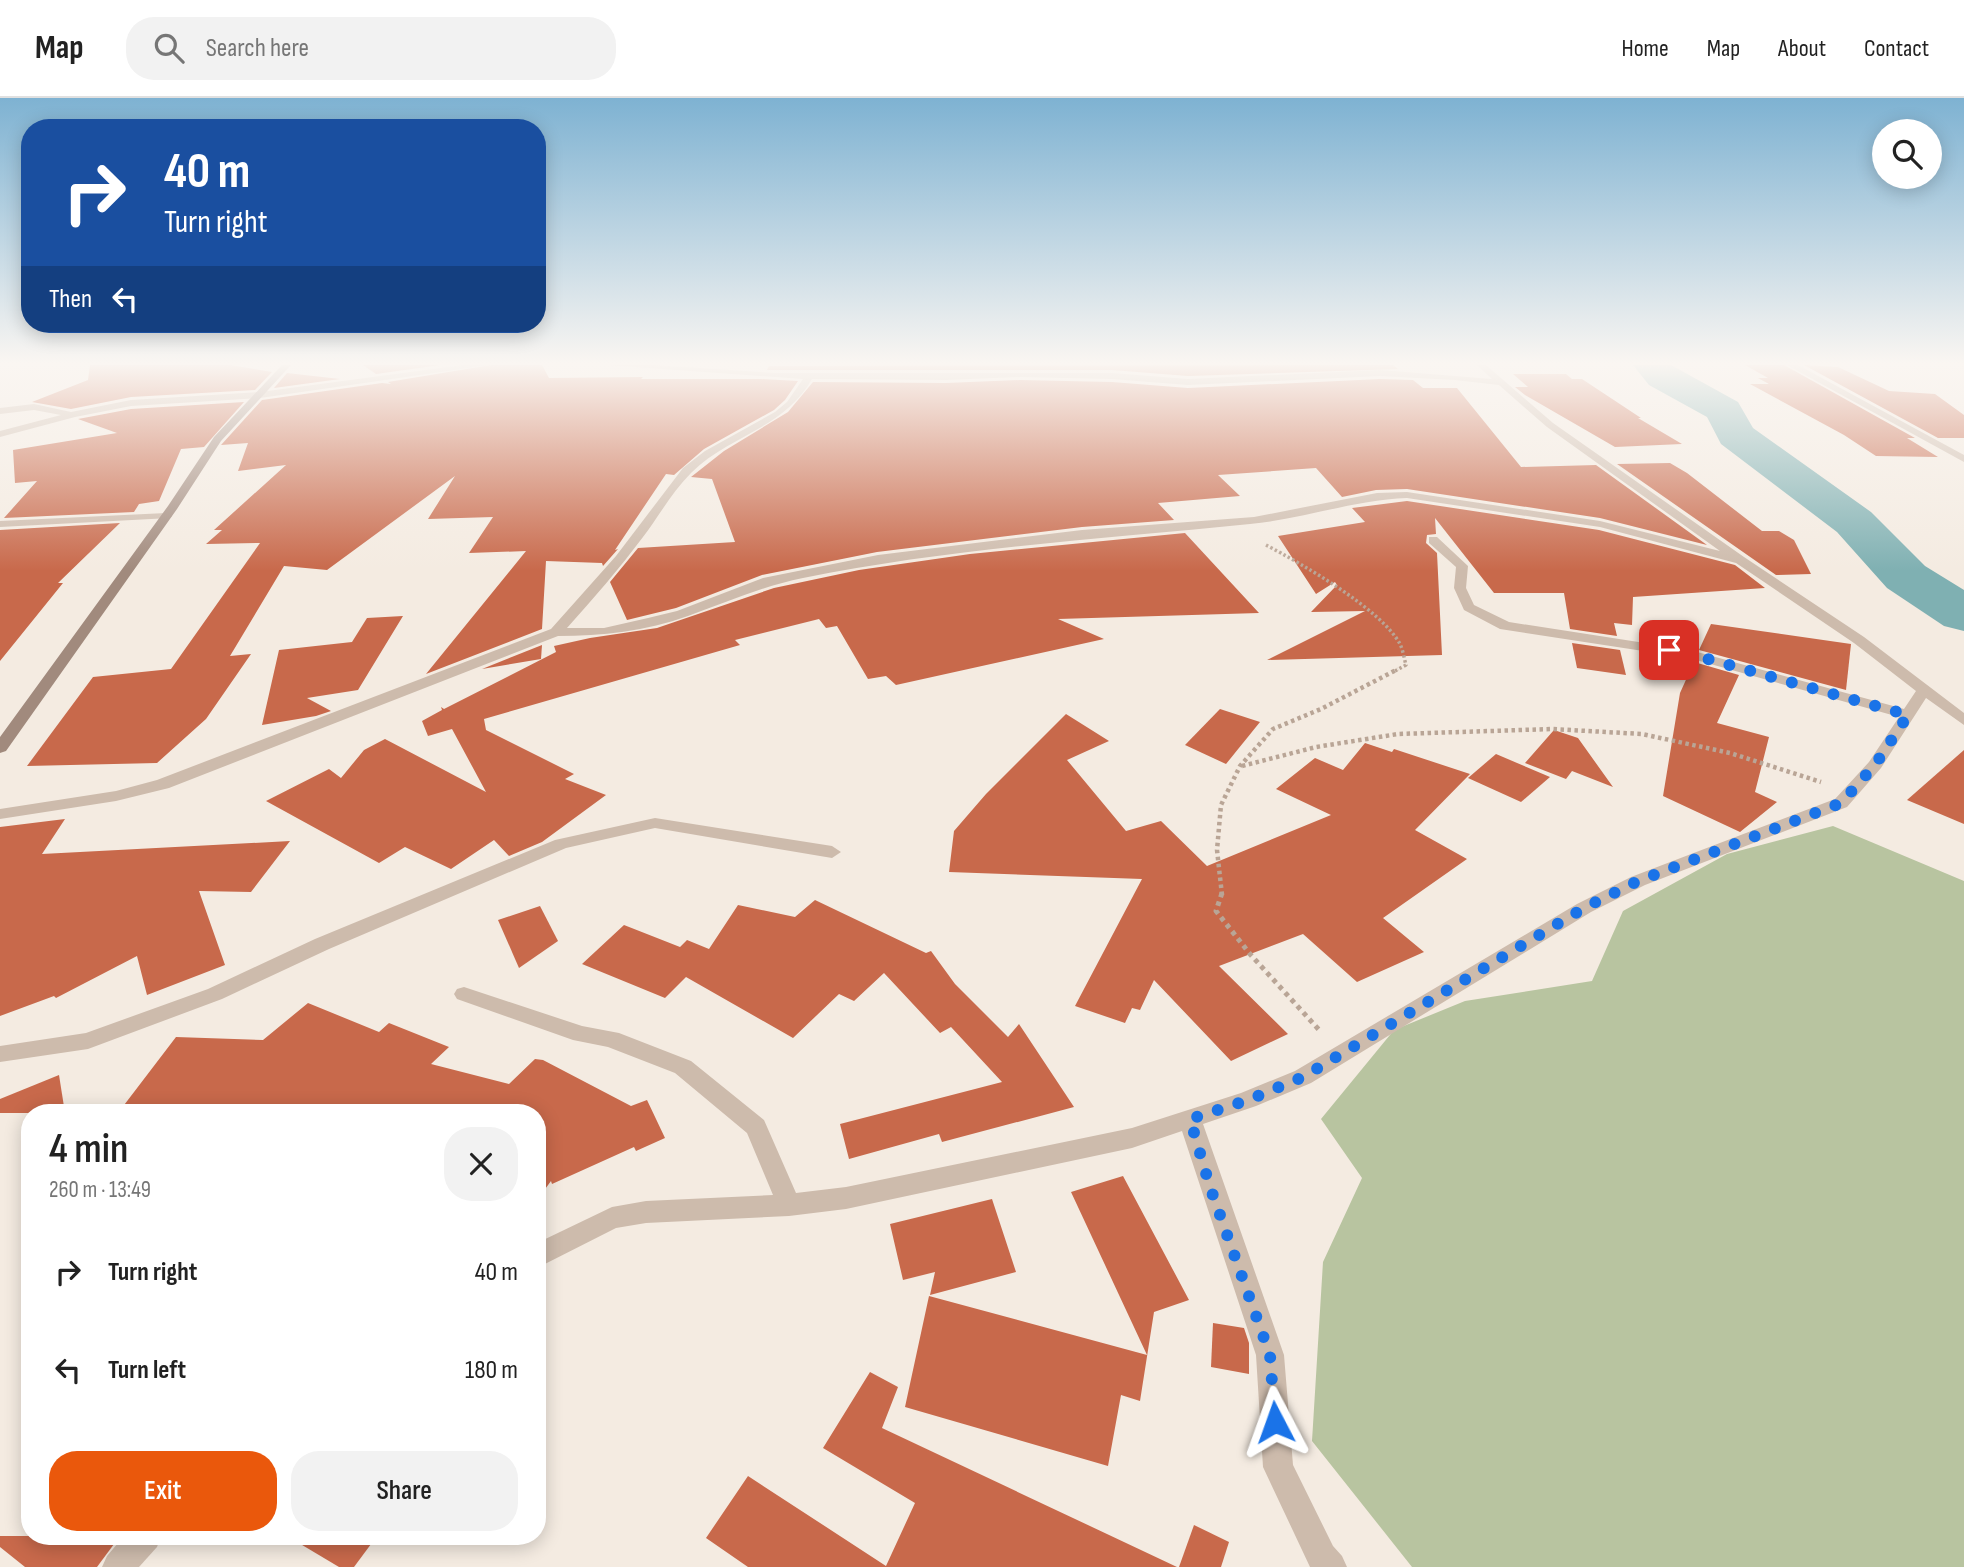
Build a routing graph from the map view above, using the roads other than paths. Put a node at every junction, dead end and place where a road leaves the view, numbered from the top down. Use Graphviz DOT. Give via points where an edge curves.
graph roads {
  1 [pos="222,434"];
  2 [pos="747,434"];
  3 [pos="1562,434"];
  4 [pos="1917,434"];
  5 [pos="1964,459"];
  6 [pos="166,516"];
  7 [pos="0,524"];
  8 [pos="1433,540"];
  9 [pos="1740,560"];
  10 [pos="556,632"];
  11 [pos="1925,689"];
  12 [pos="1908,715"];
  13 [pos="1964,720"];
  14 [pos="0,748"];
  15 [pos="0,814"];
  16 [pos="832,852"];
  17 [pos="464,994"];
  18 [pos="0,1054"];
  19 [pos="1190,1119"];
  20 [pos="789,1205"];
  21 [pos="546,1252"];
  22 [pos="138,1545"];
  23 [pos="118,1567"];
  24 [pos="1331,1567"];
  1 -- 6 [label="street"];
  2 -- 10 [label="street" via="711,452 675,481 640,533"];
  3 -- 9 [label="street"];
  4 -- 5 [label="street"];
  6 -- 7 [label="street"];
  6 -- 14 [label="street"];
  8 -- 12 [label="street" via="1462,566 1460,587 1469,607 1505,626 1690,654"];
  9 -- 10 [label="street" via="1600,524 1407,495 1377,496 1225,523 1082,534 878,559 767,581 681,614 604,632"];
  9 -- 11 [label="street"];
  10 -- 15 [label="street" via="163,784"];
  11 -- 12 [label="street"];
  11 -- 13 [label="street"];
  12 -- 19 [label="street" via="1875,765 1841,803 1638,881 1584,908 1303,1077"];
  16 -- 18 [label="street" via="655,823 561,844 202,999 88,1041"];
  17 -- 20 [label="street" via="581,1034 611,1039 683,1067 756,1127"];
  19 -- 20 [label="street" via="1132,1138 846,1198"];
  19 -- 24 [label="street" via="1270,1355 1278,1467"];
  20 -- 21 [label="street" via="612,1219"];
  22 -- 23 [label="street"];
}
